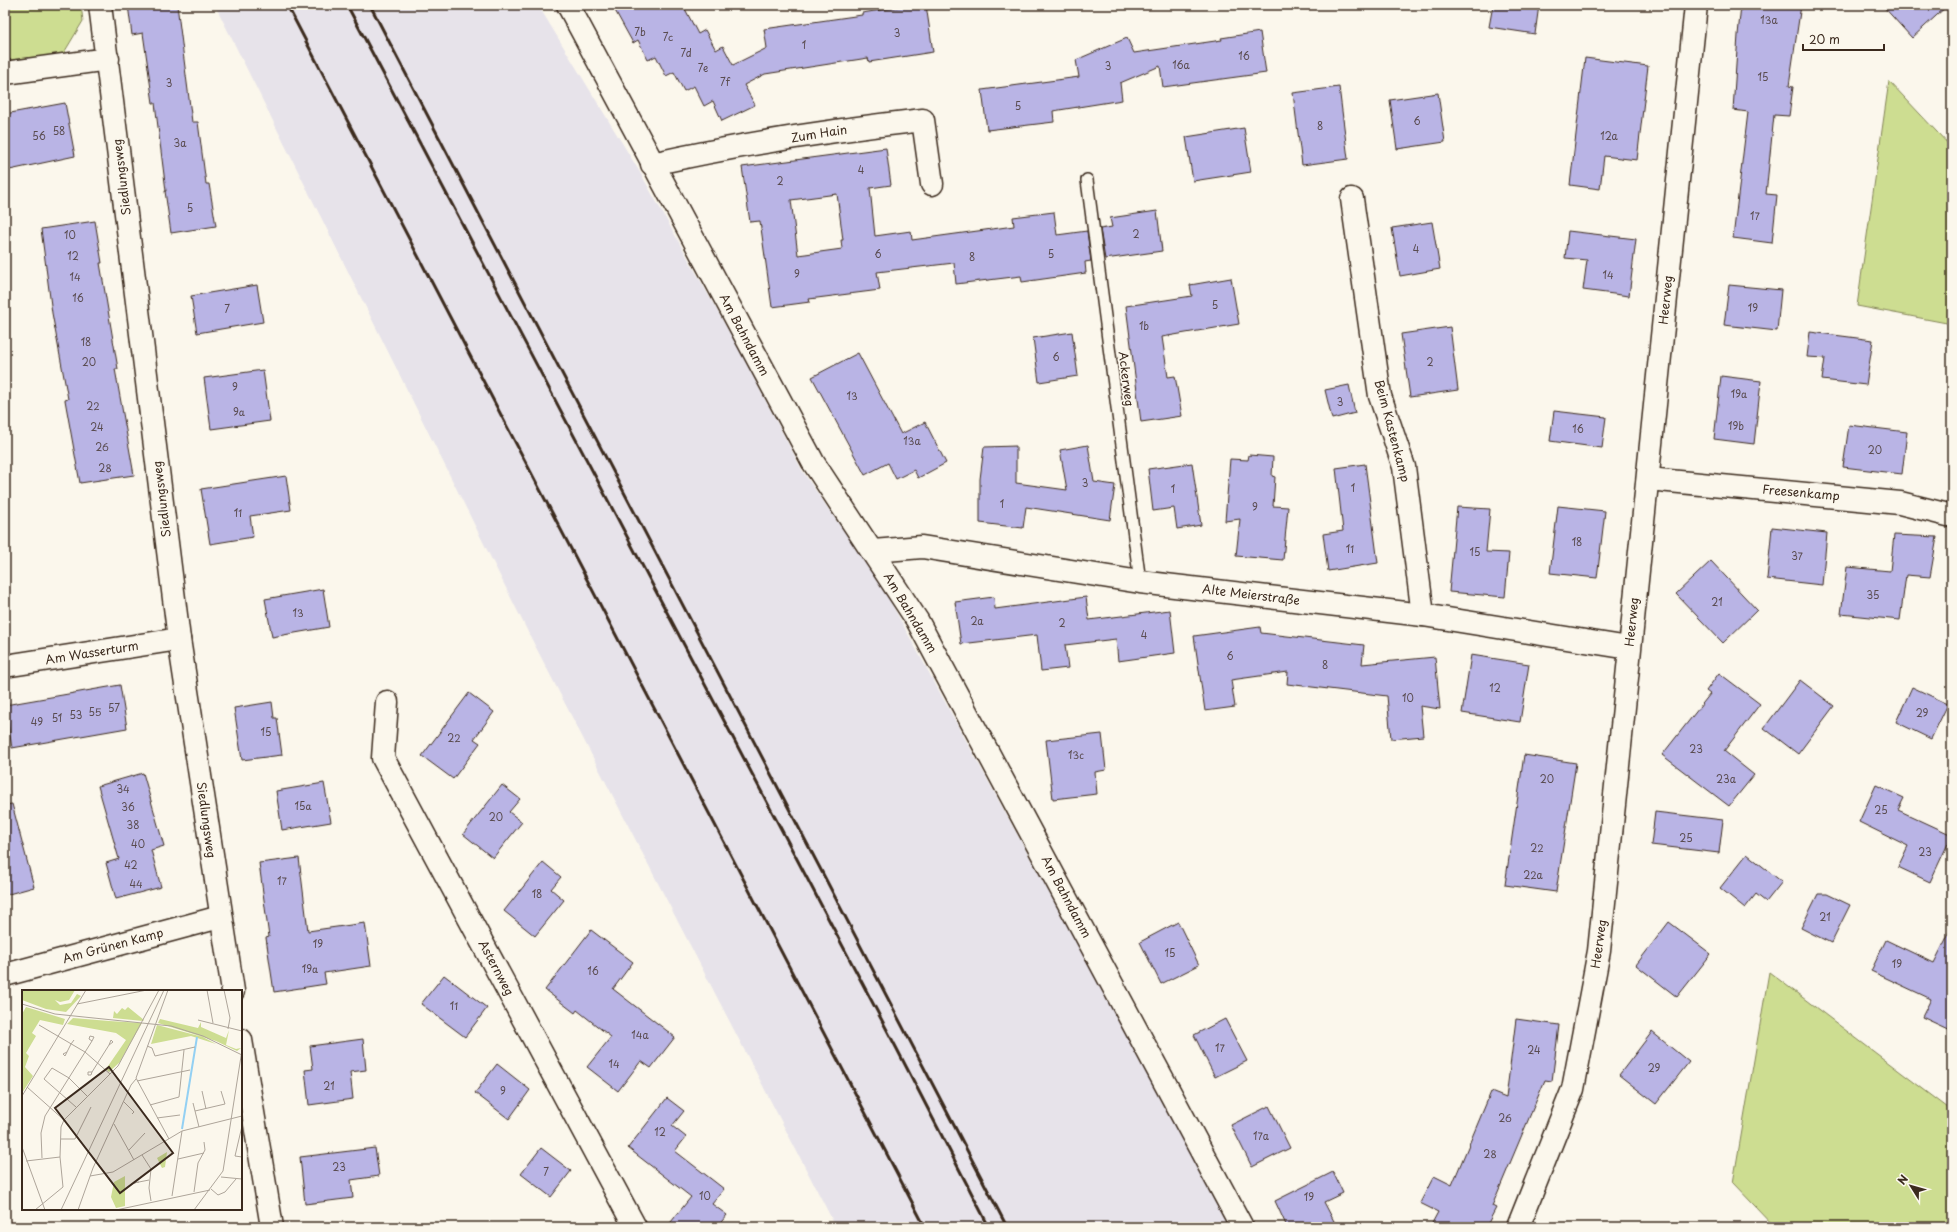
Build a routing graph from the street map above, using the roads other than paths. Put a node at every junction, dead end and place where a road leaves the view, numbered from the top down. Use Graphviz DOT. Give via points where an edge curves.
graph roads {
  1 [pos="100,5"];
  2 [pos="568,5"];
  3 [pos="1696,5"];
  4 [pos="108,59"];
  5 [pos="5,73"];
  6 [pos="652,164"];
  7 [pos="1087,180"];
  8 [pos="932,184"];
  9 [pos="1352,199"];
  10 [pos="1648,479"];
  11 [pos="1952,516"];
  12 [pos="873,551"];
  13 [pos="1140,582"];
  14 [pos="1423,615"];
  15 [pos="179,639"];
  16 [pos="1630,648"];
  17 [pos="5,666"];
  18 [pos="387,702"];
  19 [pos="220,917"];
  20 [pos="5,975"];
  21 [pos="233,990"];
  22 [pos="242,1046"];
  23 [pos="272,1227"];
  24 [pos="635,1227"];
  25 [pos="1242,1227"];
  26 [pos="1518,1227"];
  1 -- 4 [label="street, Siedlungsweg"];
  2 -- 6 [label="street, Am Bahndamm"];
  3 -- 10 [label="street, Heerweg"];
  4 -- 5 [label="street"];
  4 -- 15 [label="street, Siedlungsweg"];
  6 -- 8 [label="street, Zum Hain" via="858,127 923,120"];
  6 -- 12 [label="street, Am Bahndamm" via="813,462"];
  7 -- 13 [label="lane, Ackerweg"];
  9 -- 14 [label="street, Beim Kastenkamp" via="1380,396 1404,467"];
  10 -- 11 [label="street, Freesenkamp" via="1900,503"];
  10 -- 16 [label="street, Heerweg"];
  12 -- 13 [label="street, Alte Meierstraße" via="922,547"];
  12 -- 25 [label="street, Am Bahndamm" via="917,620"];
  13 -- 14 [label="street, Alte Meierstraße"];
  14 -- 16 [label="street, Alte Meierstraße"];
  15 -- 17 [label="street, Am Wasserturm"];
  15 -- 19 [label="street, Siedlungsweg"];
  16 -- 26 [label="street, Heerweg" via="1599,951 1573,1089"];
  18 -- 24 [label="street, Asternweg" via="383,758"];
  19 -- 20 [label="street, Am Grünen Kamp"];
  19 -- 21 [label="street, Siedlungsweg"];
  22 -- 23 [label="street"];
}
